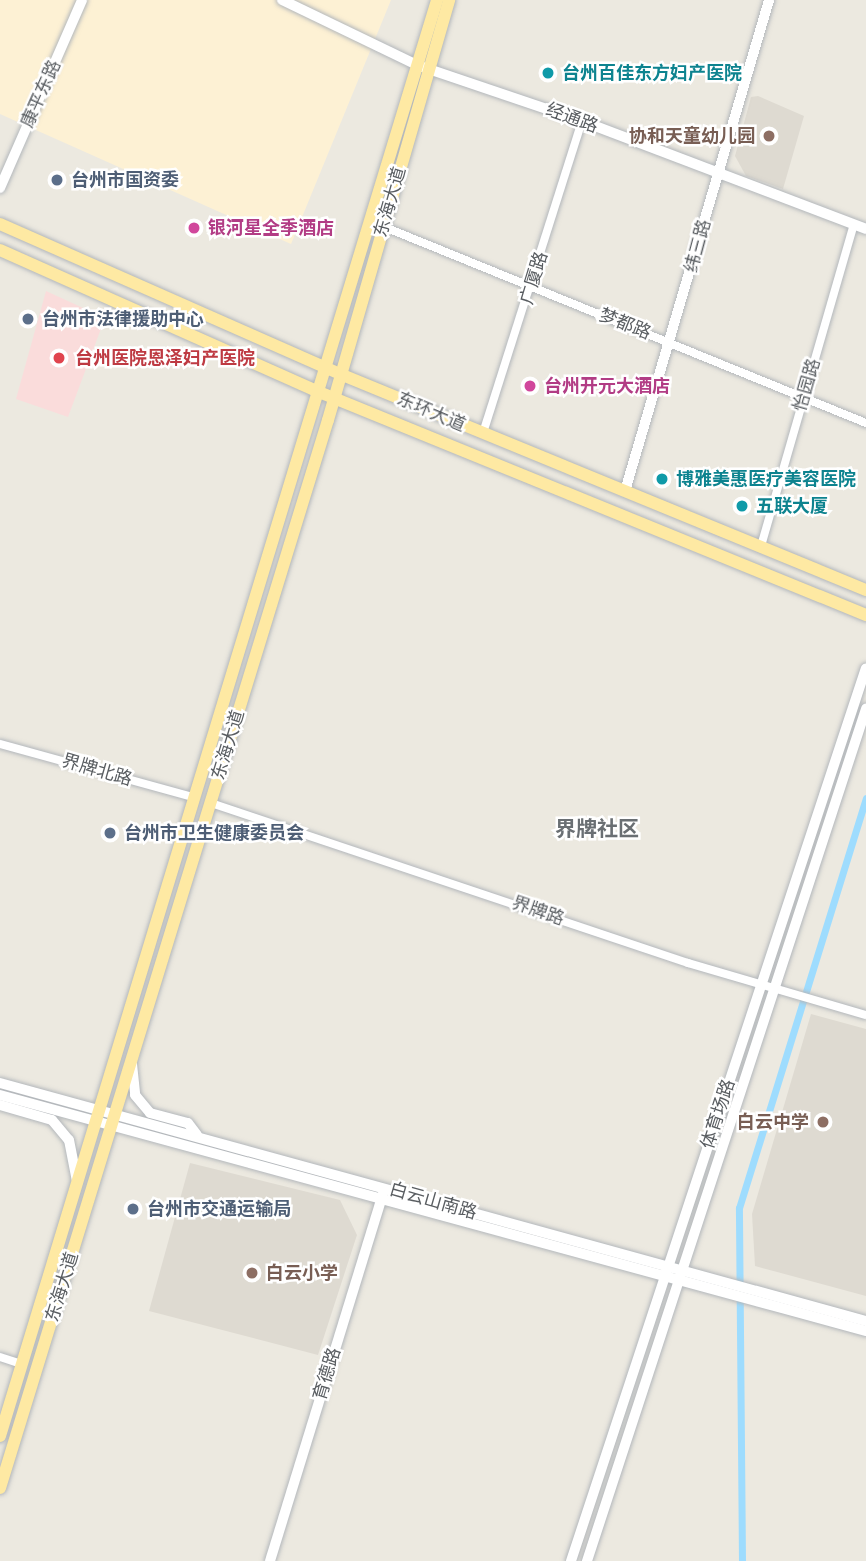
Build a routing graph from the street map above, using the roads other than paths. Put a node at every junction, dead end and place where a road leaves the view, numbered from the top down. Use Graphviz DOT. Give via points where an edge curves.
graph roads {
  1 [pos="82,0"];
  2 [pos="282,0"];
  3 [pos="437,0"];
  4 [pos="449,0"];
  5 [pos="769,0"];
  6 [pos="423,67"];
  7 [pos="582,121"];
  8 [pos="717,173"];
  9 [pos="0,188"];
  10 [pos="0,224"];
  11 [pos="854,224"];
  12 [pos="382,226"];
  13 [pos="866,229"];
  14 [pos="0,250"];
  15 [pos="532,286"];
  16 [pos="672,343"];
  17 [pos="327,368"];
  18 [pos="340,374"];
  19 [pos="319,392"];
  20 [pos="334,398"];
  21 [pos="804,398"];
  22 [pos="866,423"];
  23 [pos="483,433"];
  24 [pos="625,491"];
  25 [pos="761,546"];
  26 [pos="866,590"];
  27 [pos="866,615"];
  28 [pos="866,668"];
  29 [pos="866,709"];
  30 [pos="0,744"];
  31 [pos="193,797"];
  32 [pos="211,803"];
  33 [pos="766,987"];
  34 [pos="866,1015"];
  35 [pos="132,1060"];
  36 [pos="0,1083"];
  37 [pos="0,1095"];
  38 [pos="0,1105"];
  39 [pos="96,1114"];
  40 [pos="115,1119"];
  41 [pos="197,1135"];
  42 [pos="77,1181"];
  43 [pos="383,1193"];
  44 [pos="667,1271"];
  45 [pos="680,1274"];
  46 [pos="756,1295"];
  47 [pos="866,1321"];
  48 [pos="866,1331"];
  49 [pos="0,1357"];
  50 [pos="22,1364"];
  51 [pos="0,1436"];
  52 [pos="0,1488"];
  53 [pos="270,1561"];
  54 [pos="571,1561"];
  55 [pos="587,1561"];
  1 -- 9 [label="main road, 康平东路"];
  2 -- 6 [label="main road, 经通路"];
  3 -- 6 [label="main road, 东海大道"];
  4 -- 6 [label="main road, 东海大道"];
  5 -- 8 [label="main road, 纬三路"];
  6 -- 7 [label="main road, 经通路"];
  6 -- 12 [label="main road, 东海大道"];
  6 -- 17 [label="main road, 东海大道"];
  7 -- 8 [label="main road, 经通路"];
  7 -- 15 [label="street, 广厦路"];
  8 -- 11 [label="main road, 经通路"];
  8 -- 16 [label="main road, 纬三路"];
  10 -- 17 [label="main road, 东环大道"];
  11 -- 13 [label="main road, 经通路"];
  11 -- 21 [label="street, 怡园路"];
  12 -- 15 [label="street, 梦都路"];
  12 -- 18 [label="main road, 东海大道"];
  14 -- 19 [label="main road, 东环大道"];
  15 -- 16 [label="street, 梦都路"];
  15 -- 23 [label="street, 广厦路"];
  16 -- 21 [label="street, 梦都路"];
  16 -- 24 [label="main road, 纬三路"];
  17 -- 18 [label="main road, 东环大道"];
  17 -- 19 [label="main road, 东海大道"];
  18 -- 20 [label="main road, 东海大道"];
  18 -- 23 [label="main road, 东环大道"];
  19 -- 20 [label="main road, 东环大道"];
  19 -- 31 [label="main road, 东海大道"];
  20 -- 27 [label="main road, 东环大道"];
  20 -- 32 [label="main road, 东海大道"];
  21 -- 22 [label="street, 梦都路"];
  21 -- 25 [label="street, 怡园路"];
  23 -- 24 [label="main road, 东环大道"];
  24 -- 25 [label="main road, 东环大道"];
  25 -- 26 [label="main road, 东环大道"];
  28 -- 33 [label="main road, 体育场路"];
  29 -- 33 [label="main road, 体育场路"];
  30 -- 31 [label="street, 界牌北路"];
  31 -- 39 [label="main road, 东海大道"];
  32 -- 33 [label="street, 界牌路"];
  32 -- 35 [label="main road, 东海大道"];
  33 -- 34 [label="street, 界牌路"];
  33 -- 44 [label="main road, 体育场路"];
  33 -- 45 [label="main road, 体育场路"];
  35 -- 40 [label="main road, 东海大道"];
  35 -- 41 [label="main road" via="135,1096 150,1113 188,1123"];
  36 -- 39 [label="main road, 白云山南路"];
  37 -- 39 [label="main road, 白云山南路"];
  38 -- 42 [label="main road" via="52,1120 69,1140"];
  39 -- 40 [label="main road, 白云山南路"];
  39 -- 42 [label="main road, 东海大道"];
  40 -- 41 [label="main road, 白云山南路"];
  40 -- 43 [label="main road, 白云山南路"];
  40 -- 52 [label="main road, 东海大道"];
  41 -- 43 [label="main road, 白云山南路"];
  42 -- 50 [label="main road, 东海大道"];
  43 -- 44 [label="main road, 白云山南路"];
  43 -- 53 [label="main road, 育德路"];
  44 -- 45 [label="main road, 白云山南路"];
  44 -- 54 [label="main road, 体育场路"];
  45 -- 46 [label="main road, 白云山南路"];
  45 -- 55 [label="main road, 体育场路"];
  46 -- 47 [label="main road, 白云山南路"];
  46 -- 48 [label="main road, 白云山南路"];
  49 -- 50 [label="street"];
  50 -- 51 [label="main road, 东海大道"];
}
